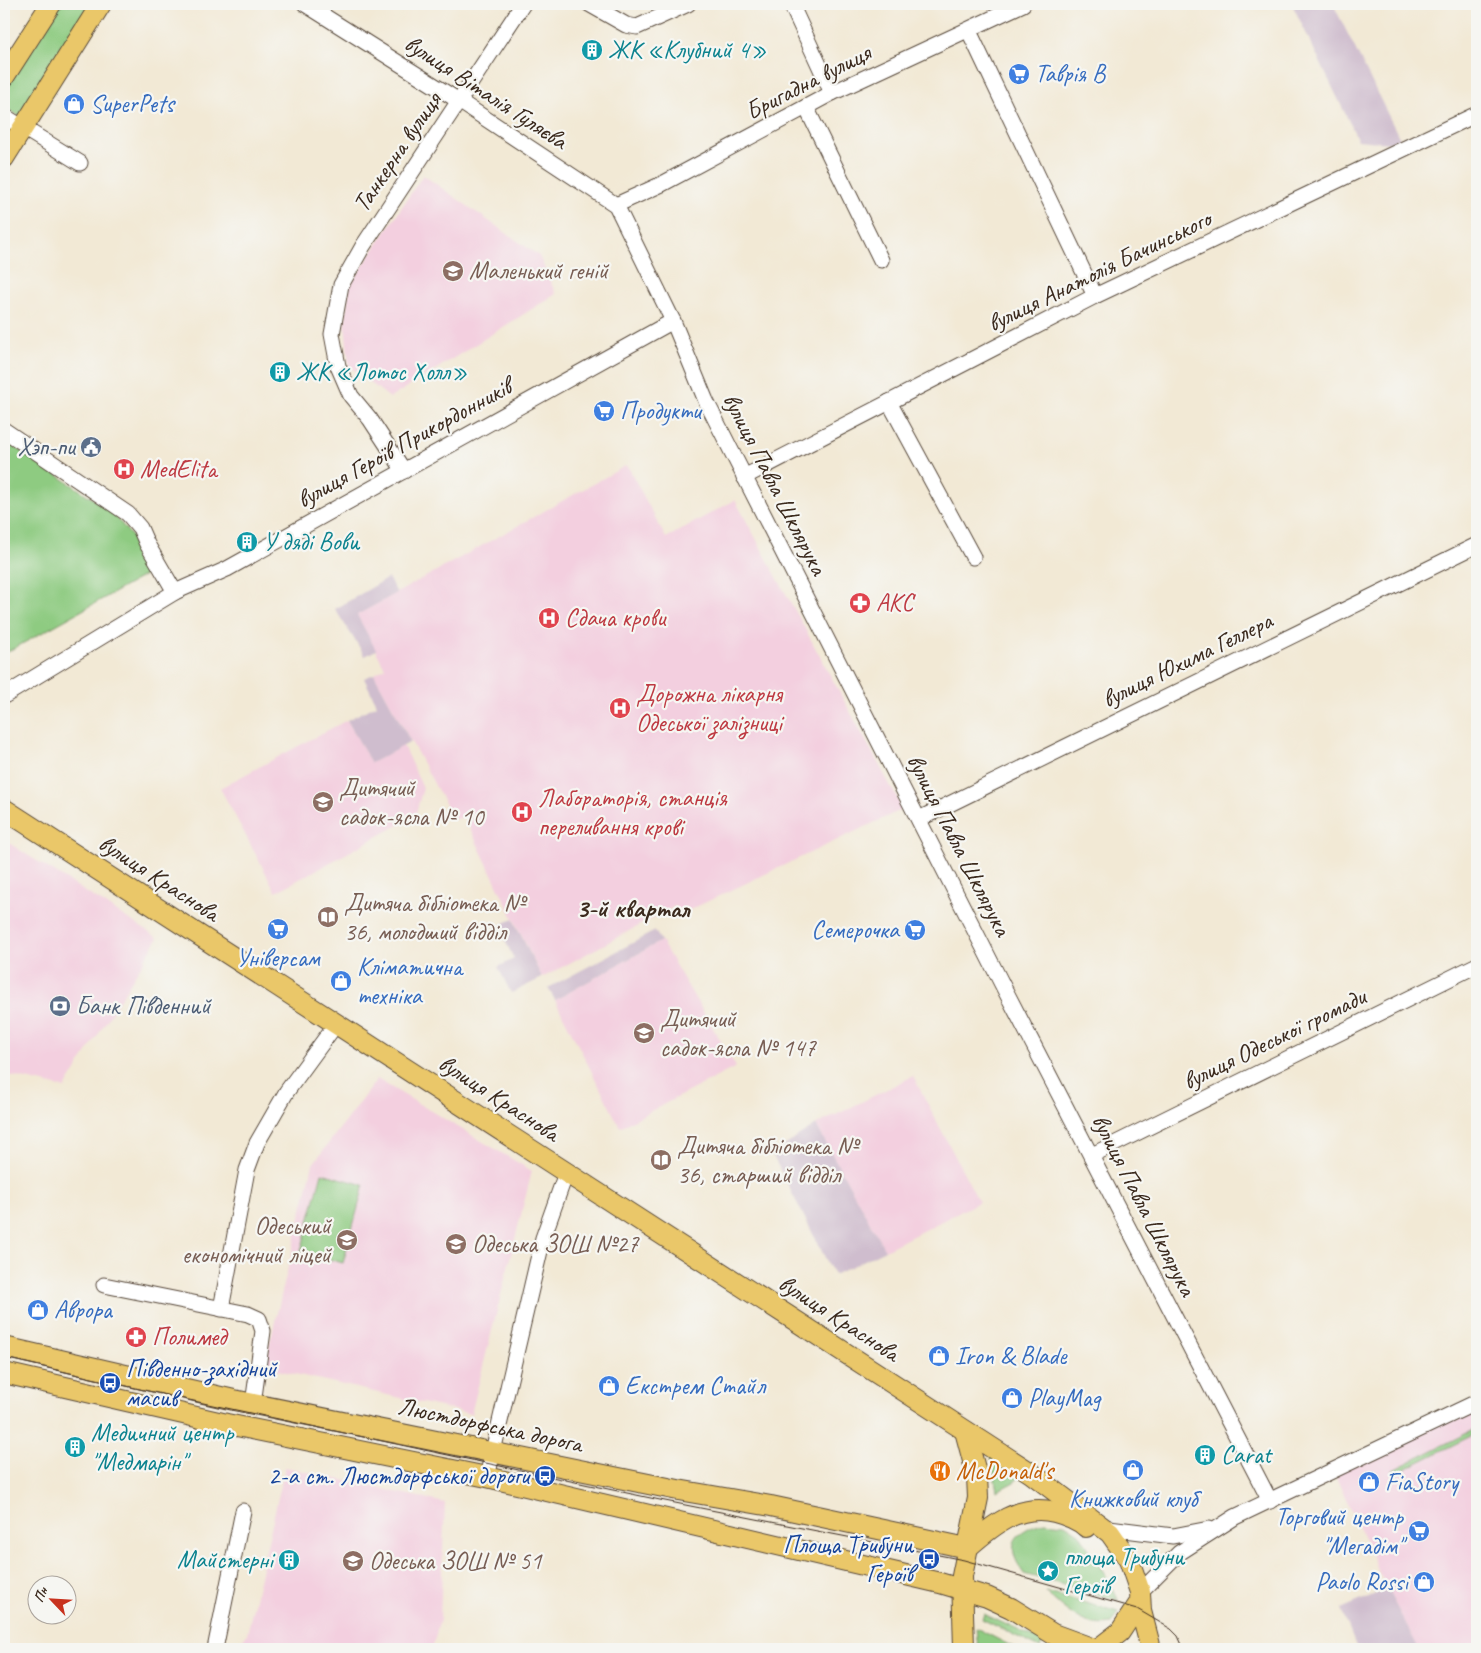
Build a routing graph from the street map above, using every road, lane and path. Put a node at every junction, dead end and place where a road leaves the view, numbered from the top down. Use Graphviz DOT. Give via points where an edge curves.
graph roads {
  1 [pos="51,4"];
  2 [pos="100,4"];
  3 [pos="305,4"];
  4 [pos="523,4"];
  5 [pos="590,4"];
  6 [pos="688,4"];
  7 [pos="791,4"];
  8 [pos="1023,4"];
  9 [pos="969,31"];
  10 [pos="4,77"];
  11 [pos="832,93"];
  12 [pos="459,101"];
  13 [pos="806,108"];
  14 [pos="1477,114"];
  15 [pos="4,116"];
  16 [pos="23,127"];
  17 [pos="4,158"];
  18 [pos="80,163"];
  19 [pos="616,205"];
  20 [pos="881,260"];
  21 [pos="1095,296"];
  22 [pos="673,321"];
  23 [pos="889,402"];
  24 [pos="4,430"];
  25 [pos="404,471"];
  26 [pos="744,477"];
  27 [pos="1477,545"];
  28 [pos="973,557"];
  29 [pos="175,592"];
  30 [pos="4,696"];
  31 [pos="4,809"];
  32 [pos="919,819"];
  33 [pos="1477,965"];
  34 [pos="336,1024"];
  35 [pos="1092,1156"];
  36 [pos="566,1173"];
  37 [pos="104,1285"];
  38 [pos="221,1309"];
  39 [pos="4,1347"];
  40 [pos="4,1373"];
  41 [pos="1477,1402"];
  42 [pos="253,1404"];
  43 [pos="966,1431"];
  44 [pos="492,1452"];
  45 [pos="487,1477"];
  46 [pos="1270,1501"];
  47 [pos="243,1511"];
  48 [pos="1082,1524"];
  49 [pos="1103,1527"];
  50 [pos="1216,1528"];
  51 [pos="965,1558"];
  52 [pos="962,1590"];
  53 [pos="1137,1603"];
  54 [pos="214,1649"];
  55 [pos="964,1649"];
  56 [pos="1094,1649"];
  57 [pos="1098,1649"];
  58 [pos="1151,1649"];
  1 -- 10 [label="main road"];
  2 -- 16 [label="main road"];
  3 -- 12 [label="street, вулиця Віталія Гуляєва"];
  4 -- 12 [label="street, Танкерна вулиця"];
  5 -- 6 [label="street" via="626,25 637,27"];
  7 -- 11 [label="street"];
  8 -- 9 [label="street, Бригадна вулиця"];
  9 -- 11 [label="street, Бригадна вулиця"];
  9 -- 21 [label="street"];
  11 -- 13 [label="street, Бригадна вулиця"];
  12 -- 19 [label="street, вулиця Віталія Гуляєва"];
  12 -- 25 [label="street, Танкерна вулиця" via="363,246 341,285 332,334 338,366 351,396 370,418"];
  13 -- 19 [label="street, Бригадна вулиця"];
  13 -- 20 [label="street"];
  14 -- 21 [label="street, вулиця Анатолія Бачинського"];
  15 -- 16 [label="street"];
  16 -- 17 [label="main road"];
  16 -- 18 [label="street"];
  19 -- 22 [label="street, вулиця Павла Шклярука"];
  21 -- 23 [label="street, вулиця Анатолія Бачинського"];
  22 -- 25 [label="street, вулиця Героїв Прикордонників"];
  22 -- 26 [label="street, вулиця Павла Шклярука" via="706,401"];
  23 -- 26 [label="street, вулиця Анатолія Бачинського"];
  23 -- 28 [label="street"];
  24 -- 29 [label="street" via="128,514 140,528"];
  25 -- 29 [label="street, вулиця Героїв Прикордонників" via="227,569"];
  26 -- 32 [label="street, вулиця Павла Шклярука"];
  27 -- 32 [label="street, вулиця Юхима Геллера"];
  29 -- 30 [label="street, вулиця Героїв Прикордонників"];
  31 -- 34 [label="main road, вулиця Краснова"];
  32 -- 35 [label="street, вулиця Павла Шклярука"];
  33 -- 35 [label="street, вулиця Одеської громади"];
  34 -- 36 [label="main road, вулиця Краснова"];
  34 -- 38 [label="street" via="287,1091 257,1142 247,1170"];
  35 -- 46 [label="street, вулиця Павла Шклярука"];
  36 -- 43 [label="main road, вулиця Краснова"];
  36 -- 44 [label="street" via="543,1238"];
  37 -- 38 [label="street"];
  38 -- 42 [label="street" via="259,1319 263,1331"];
  39 -- 42 [label="main road, Люстдорфська дорога"];
  40 -- 45 [label="main road, Люстдорфська дорога" via="227,1424"];
  41 -- 46 [label="street"];
  42 -- 44 [label="main road, Люстдорфська дорога"];
  43 -- 49 [label="main road, вулиця Краснова" via="1048,1485"];
  43 -- 51 [label="main road" via="977,1476 978,1498"];
  44 -- 45 [label="street"];
  44 -- 51 [label="main road, Люстдорфська дорога" via="771,1506"];
  45 -- 52 [label="main road, Люстдорфська дорога"];
  46 -- 50 [label="street"];
  47 -- 54 [label="street"];
  48 -- 49 [label="street"];
  48 -- 51 [label="main road" via="1066,1515 1029,1509 990,1528"];
  48 -- 53 [label="main road" via="1120,1564"];
  49 -- 50 [label="street" via="1173,1536"];
  49 -- 53 [label="main road" via="1128,1560"];
  50 -- 53 [label="street" via="1179,1553"];
  51 -- 52 [label="main road"];
  52 -- 55 [label="main road"];
  52 -- 56 [label="main road" via="1011,1608 1053,1634"];
  53 -- 57 [label="main road" via="1120,1632"];
  53 -- 58 [label="main road"];
}
